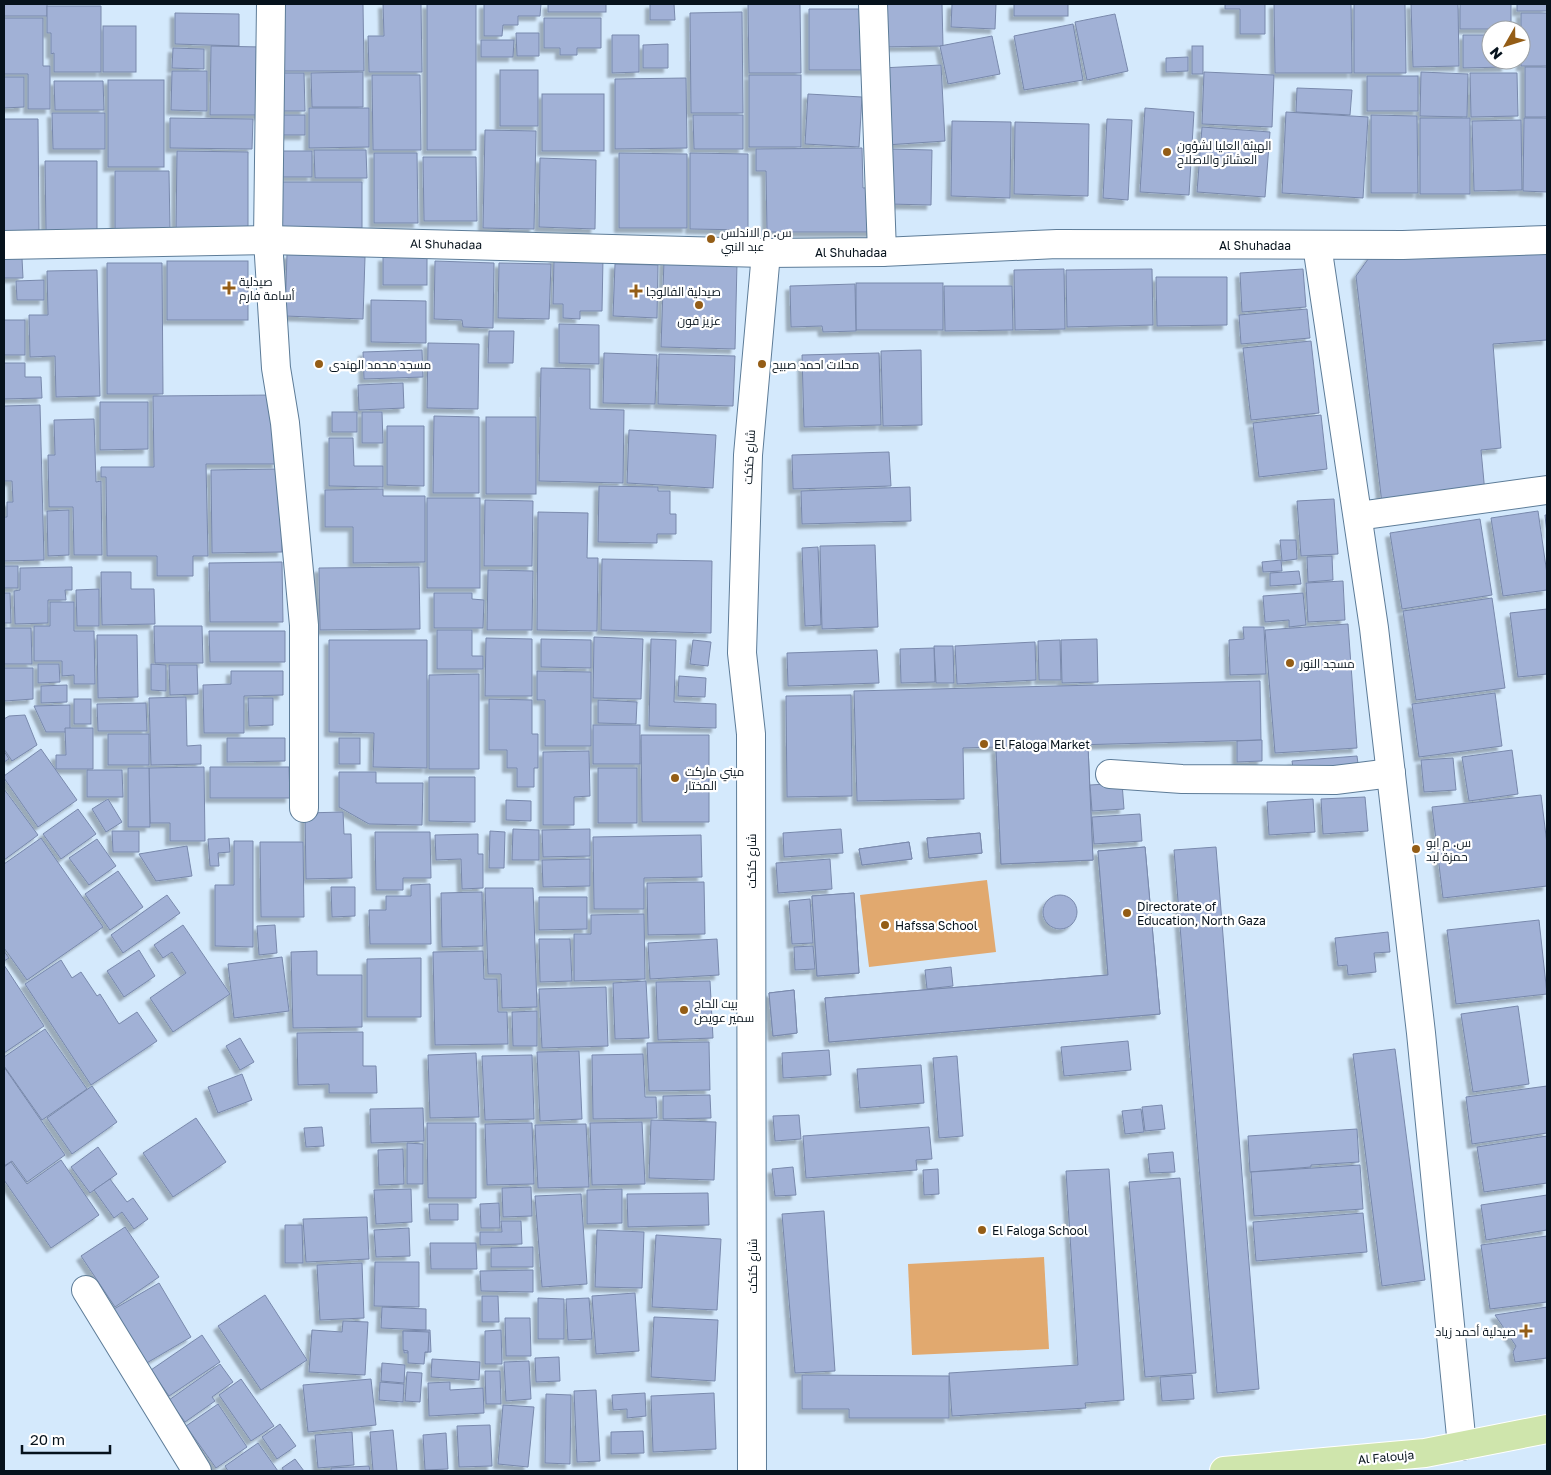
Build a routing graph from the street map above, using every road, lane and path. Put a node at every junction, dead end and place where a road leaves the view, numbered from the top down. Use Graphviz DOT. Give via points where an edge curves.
graph roads {
  1 [pos="272,4"];
  2 [pos="873,4"];
  3 [pos="268,240"];
  4 [pos="1547,240"];
  5 [pos="4,245"];
  6 [pos="1317,245"];
  7 [pos="882,252"];
  8 [pos="766,253"];
  9 [pos="1547,490"];
  10 [pos="1358,516"];
  11 [pos="1391,773"];
  12 [pos="1110,774"];
  13 [pos="304,808"];
  14 [pos="86,1290"];
  15 [pos="1547,1429"];
  16 [pos="1462,1446"];
  17 [pos="198,1471"];
  18 [pos="752,1471"];
  19 [pos="1224,1471"];
  1 -- 3 [label="street"];
  2 -- 7 [label="street"];
  3 -- 5 [label="street, Al Shuhadaa"];
  3 -- 8 [label="street, Al Shuhadaa"];
  3 -- 13 [label="street" via="276,368 285,423 304,625"];
  4 -- 6 [label="street, Al Shuhadaa"];
  6 -- 7 [label="street, Al Shuhadaa" via="1057,244"];
  6 -- 10 [label="street"];
  7 -- 8 [label="street, Al Shuhadaa"];
  8 -- 18 [label="street, شارع كتكت" via="748,455 742,653 751,734"];
  9 -- 10 [label="street"];
  10 -- 11 [label="street"];
  11 -- 12 [label="street" via="1335,780 1182,779"];
  11 -- 16 [label="street" via="1421,1033"];
  14 -- 17 [label="street"];
  15 -- 16 [label="main road, Al Falouja"];
  16 -- 19 [label="main road, Al Falouja" via="1425,1453"];
}
